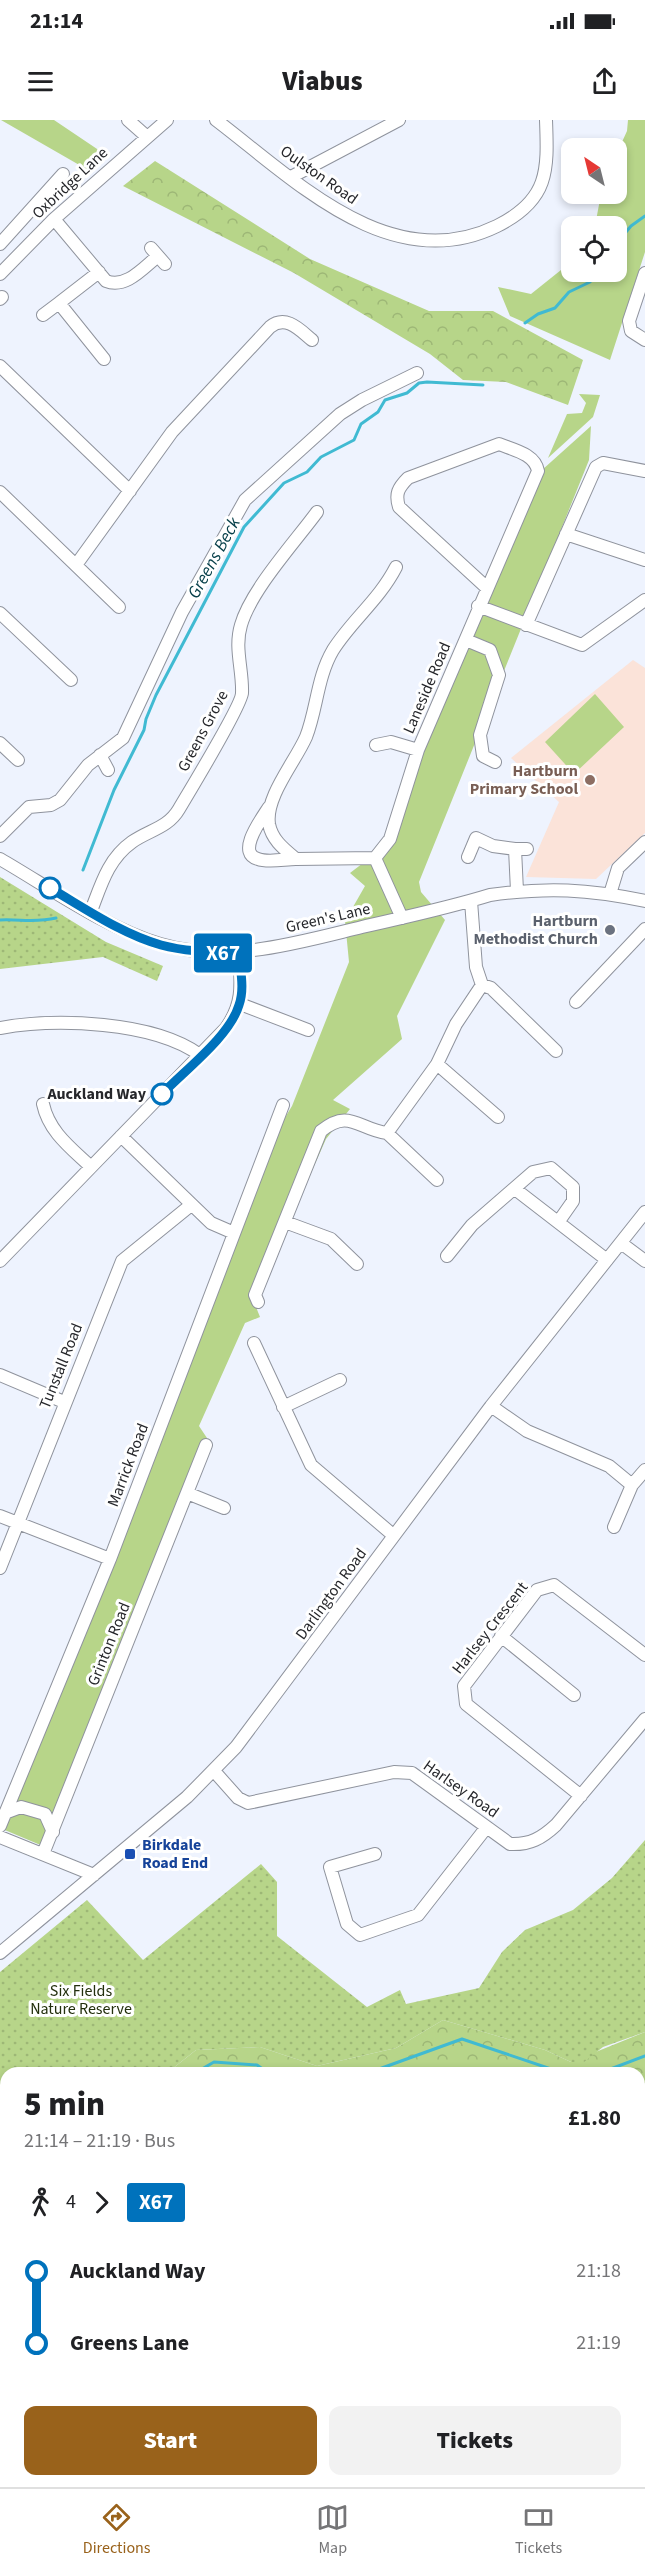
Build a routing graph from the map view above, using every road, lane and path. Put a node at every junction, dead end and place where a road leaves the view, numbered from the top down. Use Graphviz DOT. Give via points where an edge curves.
graph roads {
  1 [pos="128,120"];
  2 [pos="167,120"];
  3 [pos="216,120"];
  4 [pos="399,120"];
  5 [pos="546,120"];
  6 [pos="146,136"];
  7 [pos="63,174"];
  8 [pos="291,177"];
  9 [pos="54,219"];
  10 [pos="0,244"];
  11 [pos="158,256"];
  12 [pos="99,272"];
  13 [pos="645,273"];
  14 [pos="0,274"];
  15 [pos="58,303"];
  16 [pos="43,315"];
  17 [pos="312,340"];
  18 [pos="645,340"];
  19 [pos="104,359"];
  20 [pos="0,366"];
  21 [pos="417,373"];
  22 [pos="645,471"];
  23 [pos="130,491"];
  24 [pos="0,492"];
  25 [pos="315,521"];
  26 [pos="566,534"];
  27 [pos="645,560"];
  28 [pos="76,565"];
  29 [pos="396,567"];
  30 [pos="186,577"];
  31 [pos="198,584"];
  32 [pos="486,587"];
  33 [pos="645,600"];
  34 [pos="478,606"];
  35 [pos="119,607"];
  36 [pos="0,613"];
  37 [pos="526,625"];
  38 [pos="465,640"];
  39 [pos="70,680"];
  40 [pos="0,743"];
  41 [pos="376,745"];
  42 [pos="418,750"];
  43 [pos="99,755"];
  44 [pos="18,760"];
  45 [pos="495,762"];
  46 [pos="108,770"];
  47 [pos="270,805"];
  48 [pos="0,836"];
  49 [pos="645,842"];
  50 [pos="468,857"];
  51 [pos="375,858"];
  52 [pos="0,859"];
  53 [pos="296,859"];
  54 [pos="517,891"];
  55 [pos="610,894"];
  56 [pos="471,901"];
  57 [pos="645,901"];
  58 [pos="90,911"];
  59 [pos="402,918"];
  60 [pos="645,929"];
  61 [pos="239,953"];
  62 [pos="482,985"];
  63 [pos="576,1002"];
  64 [pos="240,1004"];
  65 [pos="0,1028"];
  66 [pos="308,1030"];
  67 [pos="556,1051"];
  68 [pos="200,1055"];
  69 [pos="437,1064"];
  70 [pos="43,1104"];
  71 [pos="283,1110"];
  72 [pos="498,1117"];
  73 [pos="387,1133"];
  74 [pos="121,1136"];
  75 [pos="91,1167"];
  76 [pos="437,1180"];
  77 [pos="515,1189"];
  78 [pos="191,1205"];
  79 [pos="645,1212"];
  80 [pos="559,1221"];
  81 [pos="285,1222"];
  82 [pos="234,1233"];
  83 [pos="621,1243"];
  84 [pos="447,1256"];
  85 [pos="607,1260"];
  86 [pos="0,1261"];
  87 [pos="645,1261"];
  88 [pos="357,1264"];
  89 [pos="258,1302"];
  90 [pos="254,1343"];
  91 [pos="0,1375"];
  92 [pos="340,1380"];
  93 [pos="64,1401"];
  94 [pos="490,1406"];
  95 [pos="283,1407"];
  96 [pos="189,1452"];
  97 [pos="645,1470"];
  98 [pos="632,1485"];
  99 [pos="186,1493"];
  100 [pos="224,1508"];
  101 [pos="0,1516"];
  102 [pos="15,1524"];
  103 [pos="614,1527"];
  104 [pos="393,1534"];
  105 [pos="110,1559"];
  106 [pos="0,1568"];
  107 [pos="501,1636"];
  108 [pos="645,1655"];
  109 [pos="574,1695"];
  110 [pos="645,1719"];
  111 [pos="214,1771"];
  112 [pos="581,1796"];
  113 [pos="5,1813"];
  114 [pos="0,1826"];
  115 [pos="486,1828"];
  116 [pos="53,1832"];
  117 [pos="0,1837"];
  118 [pos="43,1854"];
  119 [pos="375,1854"];
  120 [pos="94,1875"];
  121 [pos="0,1953"];
  1 -- 6 [label="street"];
  2 -- 6 [label="street, Oxbridge Lane"];
  3 -- 8 [label="street, Oulston Road"];
  4 -- 8 [label="street"];
  5 -- 8 [label="street, Oulston Road" via="547,160 541,190 511,219 476,236 433,242 404,238 332,208"];
  6 -- 9 [label="street, Oxbridge Lane"];
  7 -- 10 [label="street"];
  9 -- 12 [label="street"];
  9 -- 14 [label="street, Oxbridge Lane"];
  11 -- 12 [label="street" via="121,283 106,281"];
  12 -- 15 [label="street"];
  13 -- 18 [label="street" via="629,321 631,331"];
  15 -- 16 [label="street"];
  15 -- 19 [label="street"];
  17 -- 23 [label="street" via="289,322 273,324 172,432"];
  20 -- 23 [label="street"];
  21 -- 31 [label="street" via="340,414 263,482 245,500"];
  22 -- 26 [label="street" via="603,463 596,467"];
  23 -- 28 [label="street"];
  24 -- 28 [label="street"];
  25 -- 58 [label="street, Greens Grove" via="288,548 241,624 238,652 242,695 233,703 175,815 164,826 132,842 115,858 106,870"];
  26 -- 27 [label="street"];
  26 -- 37 [label="street"];
  28 -- 35 [label="street"];
  29 -- 47 [label="street" via="378,598 333,650 306,737"];
  30 -- 31 [label="street"];
  31 -- 43 [label="street" via="123,738"];
  32 -- 32 [label="street, Laneside Road" via="399,507 396,498 399,487 408,478 499,444 532,458 538,471"];
  32 -- 34 [label="street, Laneside Road"];
  33 -- 37 [label="street" via="582,645"];
  34 -- 37 [label="street"];
  34 -- 38 [label="street, Laneside Road"];
  36 -- 39 [label="street"];
  38 -- 42 [label="street, Laneside Road"];
  38 -- 45 [label="street" via="490,650 499,675 480,735 478,758"];
  40 -- 44 [label="street"];
  41 -- 42 [label="street" via="391,742"];
  42 -- 51 [label="street, Laneside Road" via="390,840"];
  43 -- 46 [label="street"];
  43 -- 48 [label="street" via="60,800 28,807"];
  47 -- 53 [label="street" via="269,824 274,838"];
  47 -- 53 [label="street" via="248,849 257,859"];
  49 -- 55 [label="street" via="618,868"];
  50 -- 54 [label="street" via="476,838 493,846 521,849"];
  51 -- 53 [label="street"];
  51 -- 59 [label="street"];
  52 -- 58 [label="street, Green's Lane"];
  54 -- 55 [label="street, Green's Lane" via="557,888"];
  54 -- 56 [label="street, Green's Lane"];
  55 -- 57 [label="street, Green's Lane"];
  56 -- 59 [label="street, Green's Lane"];
  56 -- 62 [label="street" via="476,967"];
  58 -- 61 [label="street, Green's Lane" via="160,944 186,950"];
  59 -- 61 [label="street, Green's Lane"];
  60 -- 63 [label="street"];
  61 -- 64 [label="street"];
  62 -- 67 [label="street" via="491,988"];
  62 -- 69 [label="street" via="456,1024"];
  64 -- 66 [label="street"];
  64 -- 68 [label="street" via="226,1028"];
  65 -- 68 [label="street" via="70,1024 139,1031 186,1045"];
  68 -- 74 [label="street"];
  69 -- 72 [label="street"];
  69 -- 73 [label="street"];
  70 -- 75 [label="street" via="46,1120 54,1132"];
  71 -- 82 [label="street, Marrick Road"];
  73 -- 76 [label="street"];
  73 -- 81 [label="street" via="350,1119 333,1121 321,1131"];
  74 -- 75 [label="street"];
  74 -- 78 [label="street"];
  75 -- 86 [label="street"];
  77 -- 80 [label="street"];
  77 -- 80 [label="street" via="533,1172 552,1168 573,1187 573,1201"];
  77 -- 84 [label="street" via="472,1225"];
  78 -- 82 [label="street" via="211,1223"];
  78 -- 93 [label="street, Tunstall Road" via="122,1261"];
  79 -- 83 [label="street, Darlington Road"];
  80 -- 85 [label="street"];
  81 -- 88 [label="street" via="331,1239"];
  81 -- 89 [label="street" via="255,1295"];
  82 -- 105 [label="street, Marrick Road"];
  83 -- 85 [label="street, Darlington Road"];
  83 -- 87 [label="street"];
  85 -- 94 [label="street, Darlington Road"];
  90 -- 95 [label="street"];
  91 -- 93 [label="street"];
  92 -- 95 [label="street"];
  93 -- 102 [label="street, Tunstall Road"];
  94 -- 98 [label="street" via="526,1431 609,1466"];
  94 -- 104 [label="street, Darlington Road"];
  95 -- 104 [label="street" via="311,1465"];
  96 -- 99 [label="street, Grinton Road" via="203,1451"];
  97 -- 98 [label="street"];
  98 -- 103 [label="street"];
  99 -- 100 [label="street"];
  99 -- 116 [label="street, Grinton Road"];
  101 -- 102 [label="street"];
  102 -- 105 [label="street"];
  102 -- 106 [label="street, Tunstall Road"];
  104 -- 111 [label="street, Darlington Road" via="311,1650"];
  105 -- 113 [label="street, Marrick Road"];
  107 -- 108 [label="street, Harlsey Crescent" via="537,1590 554,1585"];
  107 -- 109 [label="street"];
  107 -- 112 [label="street, Harlsey Crescent" via="464,1686 466,1704"];
  110 -- 112 [label="street, Harlsey Road"];
  111 -- 115 [label="street, Harlsey Road" via="238,1798 248,1803 394,1772 412,1773"];
  111 -- 120 [label="street, Darlington Road"];
  112 -- 115 [label="street, Harlsey Road" via="542,1838 524,1845 510,1844"];
  113 -- 114 [label="street, Marrick Road"];
  113 -- 116 [label="street" via="21,1807 45,1814"];
  115 -- 119 [label="street" via="418,1915 360,1935 346,1924 330,1867"];
  116 -- 118 [label="street, Grinton Road"];
  117 -- 118 [label="street"];
  118 -- 120 [label="street"];
  120 -- 121 [label="street, Darlington Road"];
}
